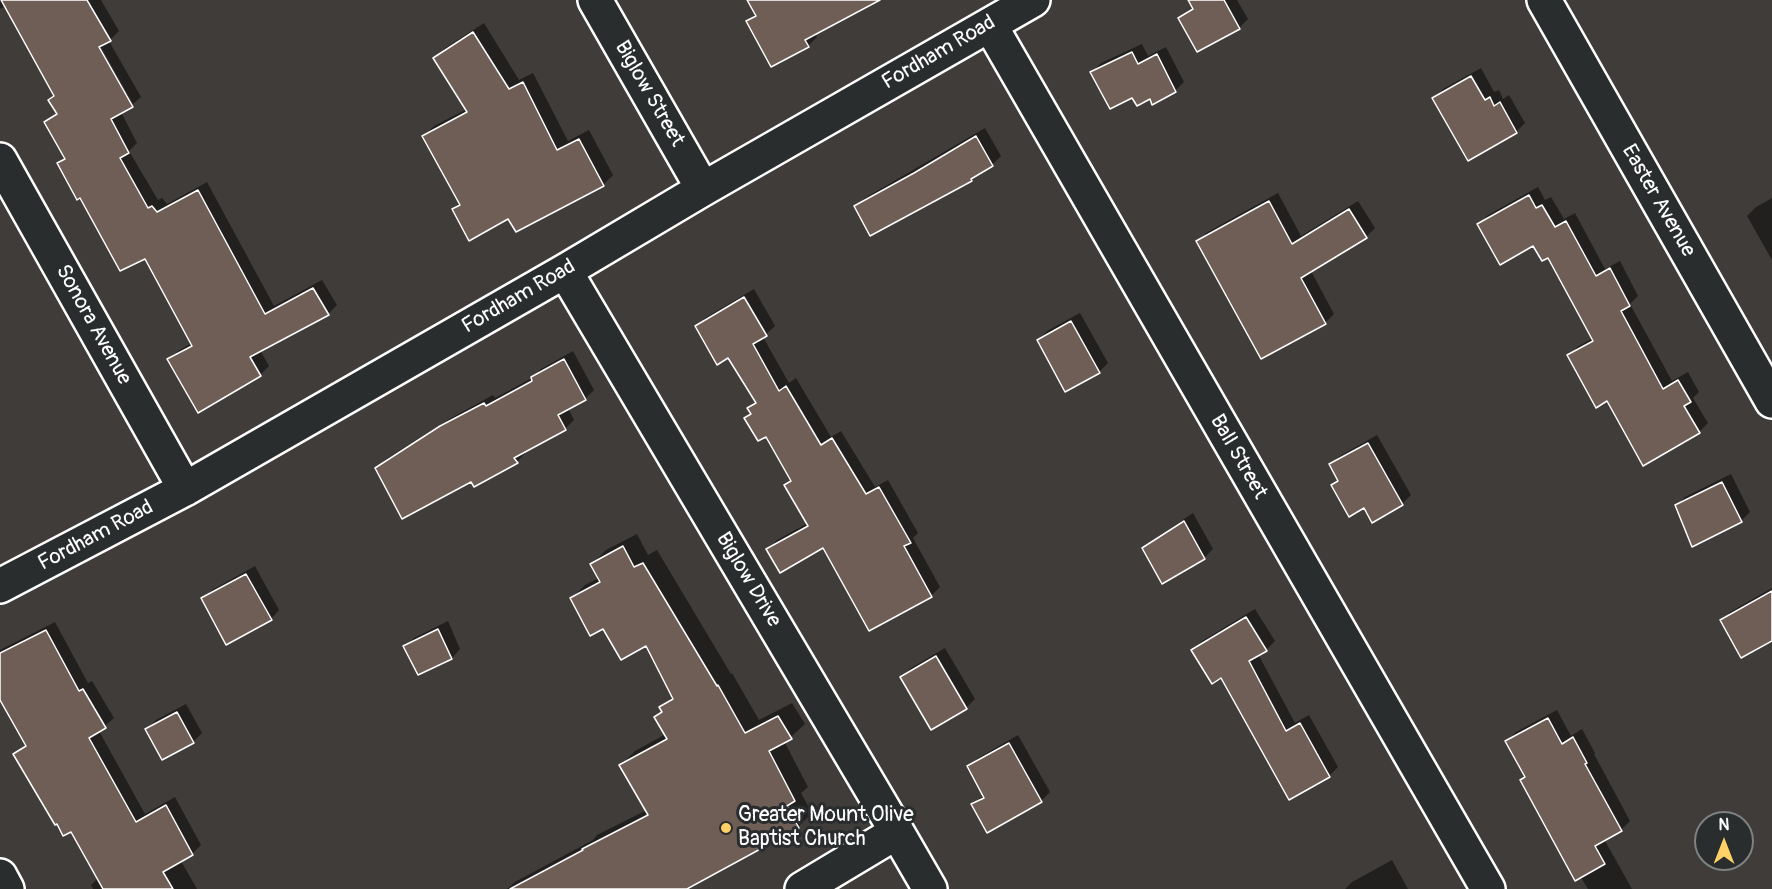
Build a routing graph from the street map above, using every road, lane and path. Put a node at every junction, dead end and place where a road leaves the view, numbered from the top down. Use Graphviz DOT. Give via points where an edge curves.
graph roads {
  1 [pos="595,0"];
  2 [pos="1033,0"];
  3 [pos="1544,0"];
  4 [pos="990,25"];
  5 [pos="0,160"];
  6 [pos="703,189"];
  7 [pos="566,271"];
  8 [pos="1772,401"];
  9 [pos="186,489"];
  10 [pos="0,586"];
  11 [pos="897,832"];
  12 [pos="0,876"];
  13 [pos="8,889"];
  14 [pos="802,889"];
  15 [pos="930,889"];
  16 [pos="1488,889"];
  1 -- 6 [label="street, Biglow Street"];
  2 -- 4 [label="street, Fordham Road"];
  3 -- 8 [label="street, Easter Avenue"];
  4 -- 6 [label="street, Fordham Road"];
  4 -- 16 [label="street, Ball Street"];
  5 -- 9 [label="street, Sonora Avenue"];
  6 -- 7 [label="street, Fordham Road"];
  7 -- 9 [label="street, Fordham Road"];
  7 -- 11 [label="street, Biglow Drive"];
  9 -- 10 [label="street, Fordham Road"];
  11 -- 14 [label="street"];
  11 -- 15 [label="street, Biglow Drive"];
  12 -- 13 [label="street"];
}
